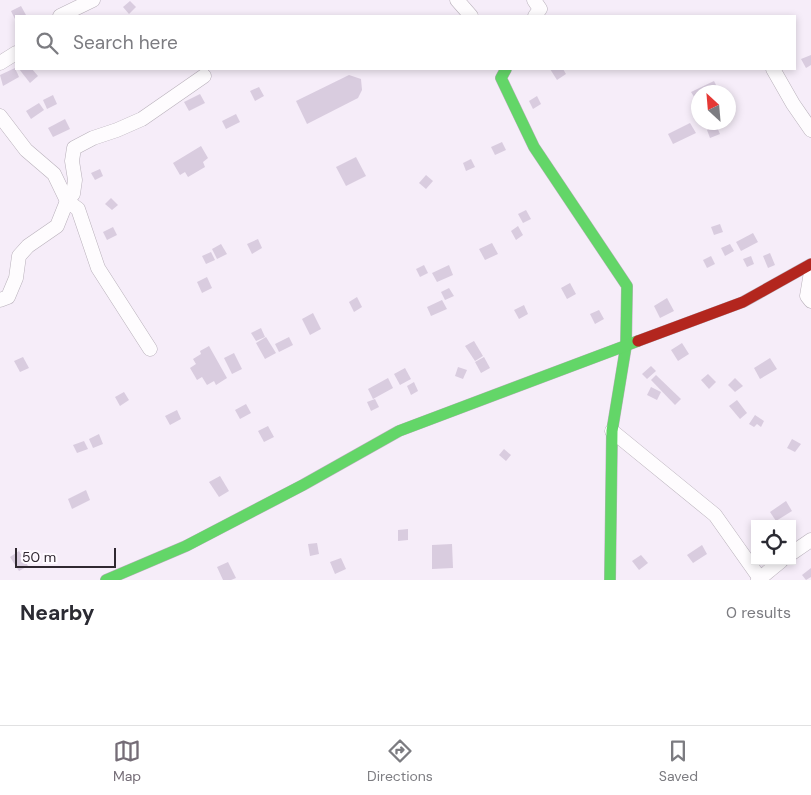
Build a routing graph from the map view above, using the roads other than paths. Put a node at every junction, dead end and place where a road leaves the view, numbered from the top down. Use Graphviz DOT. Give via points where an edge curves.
graph roads {
  1 [pos="93,0"];
  2 [pos="457,0"];
  3 [pos="534,0"];
  4 [pos="62,15"];
  5 [pos="470,15"];
  6 [pos="536,15"];
  7 [pos="15,54"];
  8 [pos="0,62"];
  9 [pos="774,70"];
  10 [pos="501,72"];
  11 [pos="204,76"];
  12 [pos="0,116"];
  13 [pos="811,130"];
  14 [pos="67,201"];
  15 [pos="811,264"];
  16 [pos="811,272"];
  17 [pos="0,300"];
  18 [pos="811,301"];
  19 [pos="626,346"];
  20 [pos="150,349"];
  21 [pos="612,431"];
  22 [pos="811,540"];
  23 [pos="796,550"];
  24 [pos="776,565"];
  25 [pos="106,580"];
  26 [pos="610,580"];
  27 [pos="759,580"];
  1 -- 4 [label="street"];
  2 -- 5 [label="street"];
  3 -- 6 [label="street" via="540,9"];
  7 -- 8 [label="street"];
  9 -- 13 [label="street"];
  10 -- 19 [label="street" via="534,147 627,286"];
  11 -- 14 [label="street" via="142,118 74,148 75,180 73,194"];
  12 -- 14 [label="street" via="26,150 54,174"];
  14 -- 17 [label="street" via="57,226 19,256 16,278 8,297"];
  14 -- 20 [label="street" via="78,209 98,268"];
  15 -- 19 [label="street" via="743,302"];
  16 -- 18 [label="street" via="807,296"];
  19 -- 21 [label="street"];
  19 -- 25 [label="street" via="399,432 186,546"];
  21 -- 26 [label="street"];
  21 -- 27 [label="street" via="715,515"];
  22 -- 23 [label="street"];
  24 -- 27 [label="street"];
}
